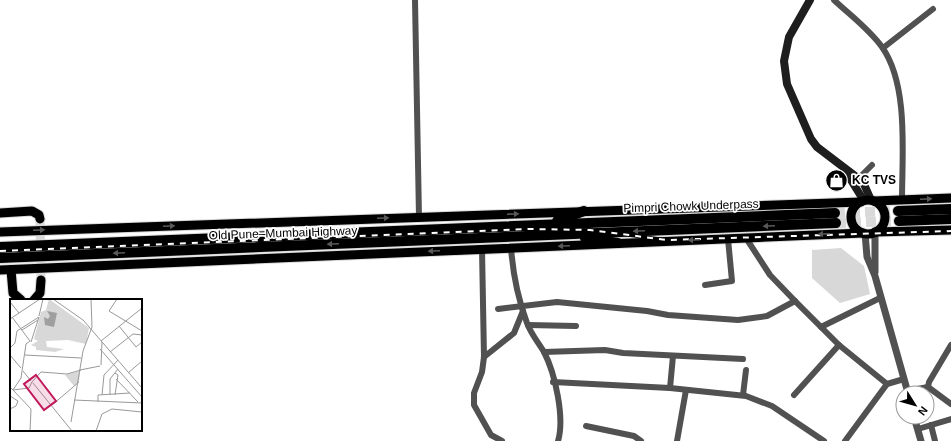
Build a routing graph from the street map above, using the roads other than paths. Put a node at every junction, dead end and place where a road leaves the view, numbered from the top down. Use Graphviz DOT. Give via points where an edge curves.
graph roads {
  1 [pos="415,0"];
  2 [pos="810,0"];
  3 [pos="834,0"];
  4 [pos="933,9"];
  5 [pos="883,48"];
  6 [pos="872,165"];
  7 [pos="845,170"];
  8 [pos="859,178"];
  9 [pos="951,198"];
  10 [pos="902,200"];
  11 [pos="868,201"];
  12 [pos="951,209"];
  13 [pos="584,211"];
  14 [pos="0,213"];
  15 [pos="420,217"];
  16 [pos="40,219"];
  17 [pos="951,219"];
  18 [pos="548,224"];
  19 [pos="951,230"];
  20 [pos="0,232"];
  21 [pos="875,232"];
  22 [pos="864,233"];
  23 [pos="568,234"];
  24 [pos="746,238"];
  25 [pos="728,239"];
  26 [pos="618,243"];
  27 [pos="0,247"];
  28 [pos="511,248"];
  29 [pos="482,249"];
  30 [pos="0,258"];
  31 [pos="0,270"];
  32 [pos="11,270"];
  33 [pos="875,276"];
  34 [pos="41,280"];
  35 [pos="705,284"];
  36 [pos="880,298"];
  37 [pos="20,299"];
  38 [pos="35,299"];
  39 [pos="795,301"];
  40 [pos="498,309"];
  41 [pos="523,309"];
  42 [pos="528,325"];
  43 [pos="576,326"];
  44 [pos="821,327"];
  45 [pos="839,345"];
  46 [pos="951,345"];
  47 [pos="544,352"];
  48 [pos="673,356"];
  49 [pos="484,357"];
  50 [pos="743,359"];
  51 [pos="746,370"];
  52 [pos="904,379"];
  53 [pos="554,382"];
  54 [pos="888,384"];
  55 [pos="905,385"];
  56 [pos="928,385"];
  57 [pos="670,388"];
  58 [pos="686,390"];
  59 [pos="935,392"];
  60 [pos="743,395"];
  61 [pos="794,395"];
  62 [pos="951,404"];
  63 [pos="951,419"];
  64 [pos="917,425"];
  65 [pos="586,426"];
  66 [pos="931,426"];
  67 [pos="918,429"];
  68 [pos="502,441"];
  69 [pos="558,441"];
  70 [pos="641,441"];
  71 [pos="677,441"];
  72 [pos="824,441"];
  73 [pos="845,441"];
  74 [pos="921,441"];
  75 [pos="935,441"];
  1 -- 15 [label="street"];
  2 -- 7 [label="main road" via="789,37 784,73 790,93 811,139"];
  3 -- 5 [label="street"];
  4 -- 5 [label="street"];
  5 -- 10 [label="street" via="895,74 901,103"];
  6 -- 8 [label="street"];
  7 -- 8 [label="main road"];
  7 -- 11 [label="main road"];
  8 -- 11 [label="main road" via="866,187"];
  10 -- 9 [label="main road, one-way"];
  10 -- 11 [label="main road"];
  11 -- 13 [label="main road"];
  11 -- 21 [label="main road" via="882,207 885,216 883,225"];
  11 -- 22 [label="main road" via="854,208 852,218 855,227"];
  12 -- 17 [label="highway" via="899,216"];
  15 -- 13 [label="main road, one-way"];
  13 -- 18 [label="highway"];
  14 -- 16 [label="main road" via="32,211 39,215"];
  20 -- 15 [label="main road, one-way"];
  18 -- 23 [label="highway, Pimpri Chowk Underpass, one-way" via="836,218"];
  18 -- 27 [label="highway, Old Pune–Mumbai Highway"];
  19 -- 21 [label="main road"];
  21 -- 22 [label="main road"];
  21 -- 33 [label="street"];
  22 -- 24 [label="main road, one-way"];
  22 -- 33 [label="street" via="867,257"];
  23 -- 26 [label="highway"];
  23 -- 30 [label="highway, Old Pune–Mumbai Highway, one-way"];
  24 -- 25 [label="main road"];
  24 -- 39 [label="street" via="770,275"];
  25 -- 26 [label="main road, one-way"];
  25 -- 35 [label="street" via="732,281"];
  26 -- 28 [label="main road, one-way"];
  28 -- 29 [label="main road"];
  28 -- 41 [label="street"];
  29 -- 32 [label="main road, one-way"];
  29 -- 49 [label="street"];
  31 -- 32 [label="main road"];
  32 -- 37 [label="main road" via="13,293"];
  33 -- 36 [label="street"];
  34 -- 38 [label="main road" via="40,293"];
  36 -- 44 [label="street"];
  36 -- 52 [label="street"];
  39 -- 41 [label="street" via="767,316 738,320 558,302"];
  39 -- 44 [label="street"];
  40 -- 41 [label="street"];
  41 -- 42 [label="street"];
  41 -- 49 [label="street" via="514,333"];
  42 -- 43 [label="street"];
  42 -- 47 [label="street"];
  44 -- 45 [label="street"];
  45 -- 54 [label="street"];
  45 -- 61 [label="street"];
  46 -- 56 [label="street"];
  47 -- 48 [label="street" via="605,350"];
  47 -- 53 [label="street"];
  48 -- 50 [label="street"];
  48 -- 57 [label="street"];
  49 -- 68 [label="street" via="482,372 474,393 474,405 491,436"];
  51 -- 60 [label="street"];
  52 -- 54 [label="street"];
  52 -- 55 [label="street"];
  53 -- 57 [label="street"];
  53 -- 69 [label="street" via="561,412"];
  54 -- 73 [label="street"];
  57 -- 58 [label="street"];
  58 -- 60 [label="street"];
  58 -- 71 [label="street"];
  59 -- 62 [label="street"];
  60 -- 72 [label="street" via="772,406"];
  63 -- 66 [label="street"];
  64 -- 67 [label="street"];
  65 -- 70 [label="street" via="634,436"];
  66 -- 67 [label="street"];
  66 -- 75 [label="street"];
  67 -- 74 [label="street"];
}
